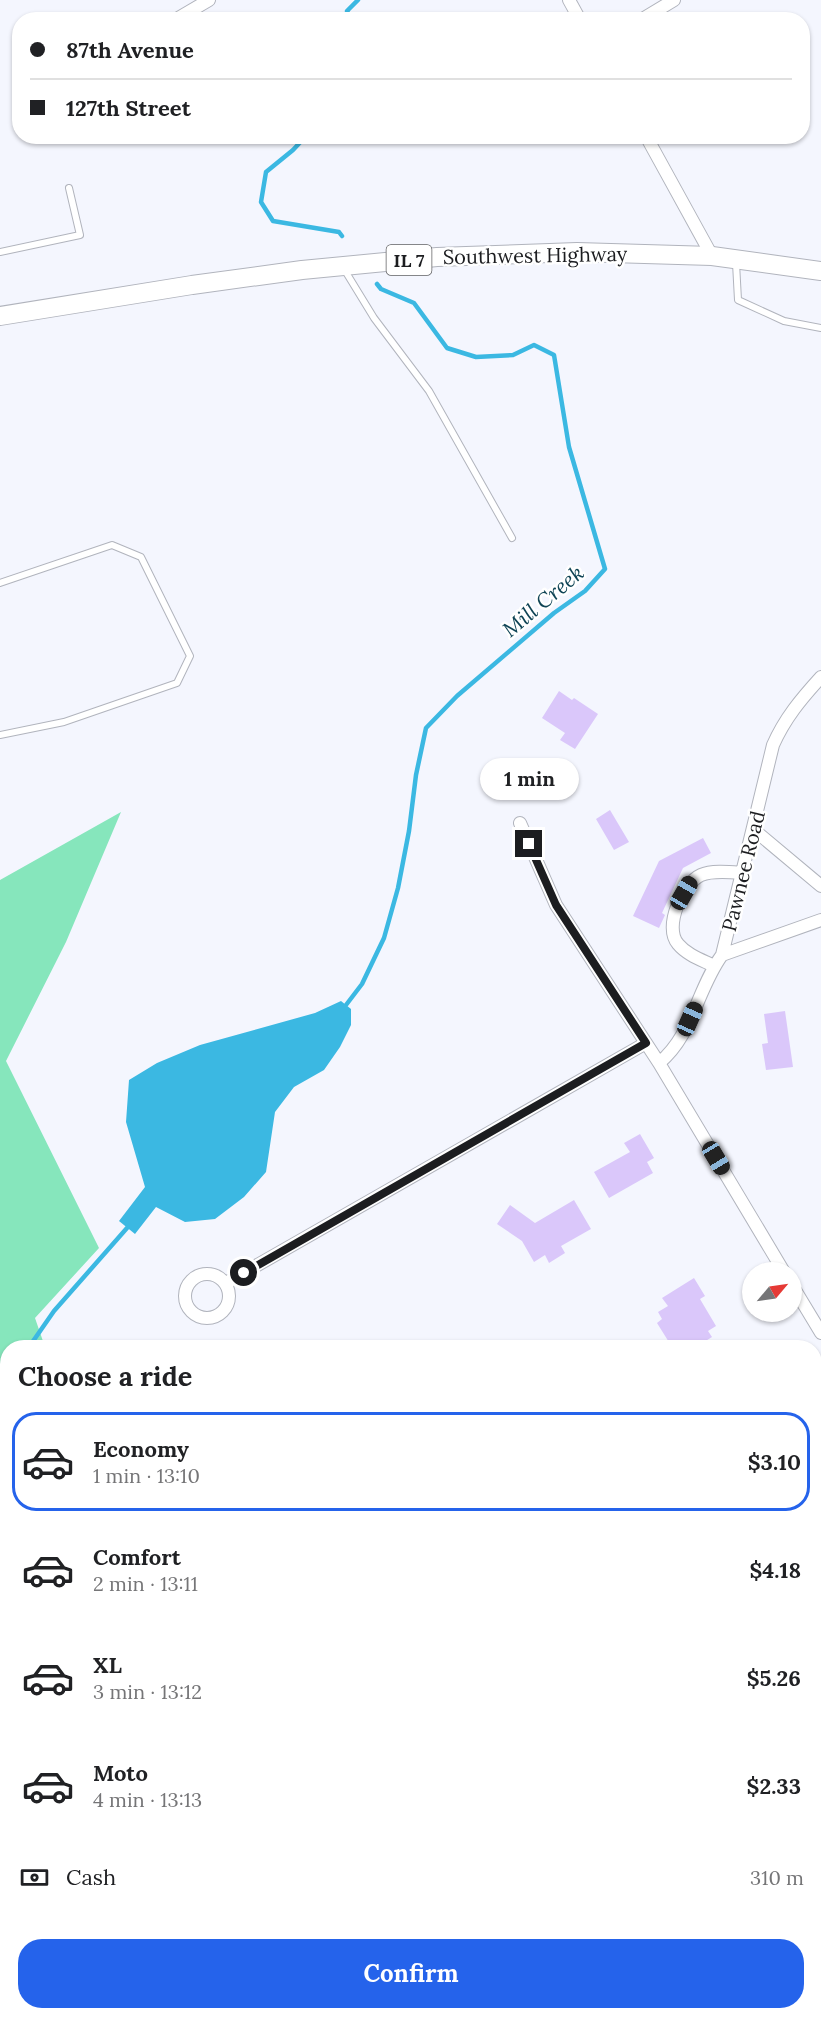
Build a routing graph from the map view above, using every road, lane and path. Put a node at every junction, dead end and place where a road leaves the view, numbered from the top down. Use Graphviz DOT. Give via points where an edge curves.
graph roads {
  1 [pos="209,0"];
  2 [pos="674,0"];
  3 [pos="189,12"];
  4 [pos="655,12"];
  5 [pos="650,144"];
  6 [pos="69,188"];
  7 [pos="0,252"];
  8 [pos="712,256"];
  9 [pos="736,259"];
  10 [pos="342,266"];
  11 [pos="821,272"];
  12 [pos="0,316"];
  13 [pos="821,327"];
  14 [pos="512,538"];
  15 [pos="0,583"];
  16 [pos="821,677"];
  17 [pos="0,735"];
  18 [pos="520,824"];
  19 [pos="753,829"];
  20 [pos="743,873"];
  21 [pos="821,886"];
  22 [pos="821,920"];
  23 [pos="722,955"];
  24 [pos="714,966"];
  25 [pos="646,1043"];
  26 [pos="659,1063"];
  27 [pos="778,1262"];
  28 [pos="226,1283"];
  29 [pos="802,1302"];
  30 [pos="821,1333"];
  1 -- 3 [label="street"];
  2 -- 4 [label="street"];
  5 -- 8 [label="street"];
  6 -- 7 [label="lane" via="80,235"];
  8 -- 9 [label="main road, Southwest Highway / IL 7"];
  8 -- 10 [label="main road, Southwest Highway / IL 7" via="577,252 437,257"];
  9 -- 11 [label="main road, Southwest Highway / IL 7"];
  9 -- 13 [label="lane" via="738,300 784,321"];
  10 -- 12 [label="main road, Southwest Highway / IL 7"];
  10 -- 14 [label="lane" via="374,318 429,391"];
  15 -- 17 [label="lane" via="112,545 141,558 190,656 177,683 64,722"];
  16 -- 19 [label="street, Pawnee Road" via="795,704 772,745"];
  18 -- 25 [label="street" via="556,905"];
  19 -- 20 [label="street, Pawnee Road"];
  19 -- 21 [label="street"];
  20 -- 23 [label="street, Pawnee Road"];
  20 -- 24 [label="street" via="703,874 692,880 677,906 672,927 676,943"];
  22 -- 23 [label="street"];
  23 -- 24 [label="street, Pawnee Road"];
  24 -- 26 [label="street, Pawnee Road" via="682,1037"];
  25 -- 26 [label="street"];
  25 -- 28 [label="street"];
  26 -- 27 [label="street"];
  29 -- 30 [label="street"];
}
